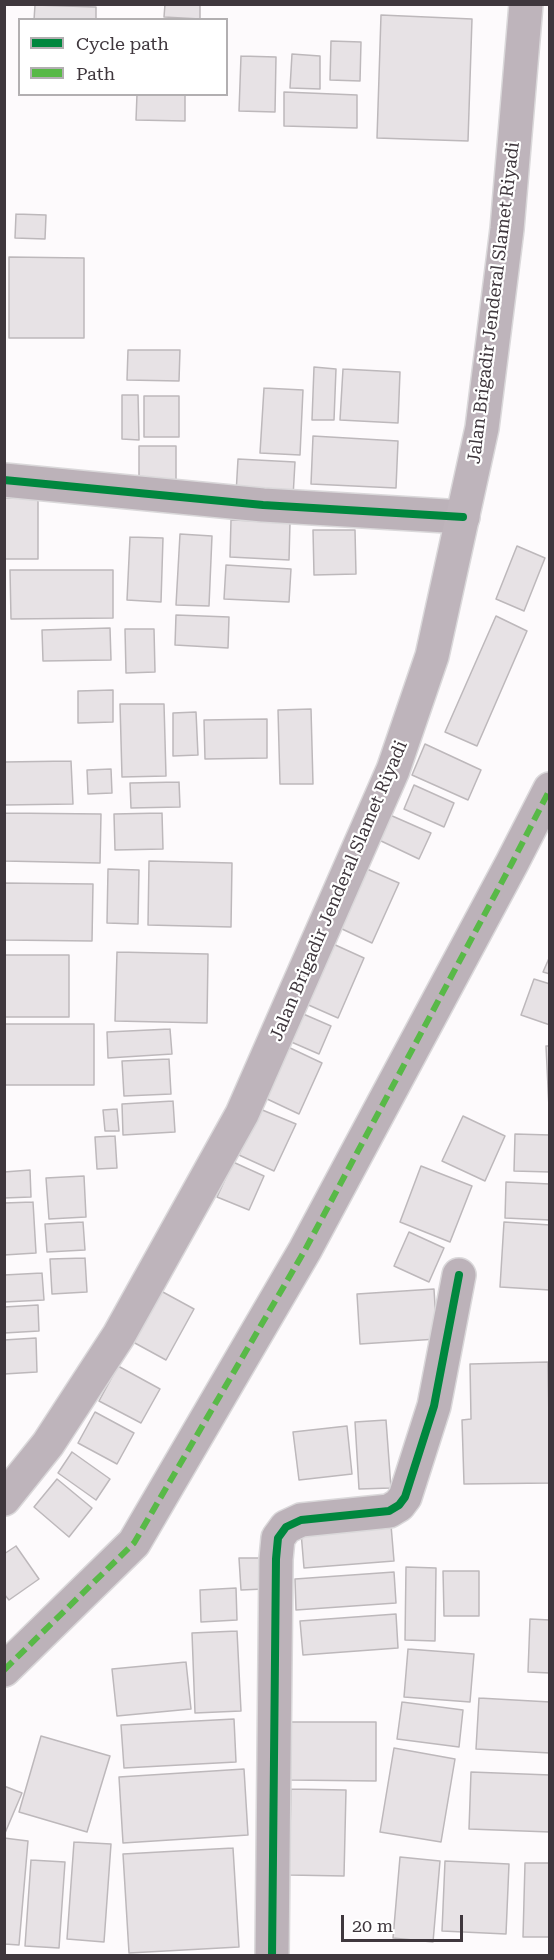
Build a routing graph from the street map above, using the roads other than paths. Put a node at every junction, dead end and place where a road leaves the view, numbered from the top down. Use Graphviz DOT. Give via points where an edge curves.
graph roads {
  1 [pos="526,4"];
  2 [pos="4,480"];
  3 [pos="463,517"];
  4 [pos="549,789"];
  5 [pos="459,1275"];
  6 [pos="4,1499"];
  7 [pos="4,1670"];
  8 [pos="272,1956"];
  1 -- 3 [label="main road, Jalan Brigadir Jenderal Slamet Riyadi" via="507,229 482,428"];
  2 -- 3 [label="street" via="263,505"];
  3 -- 6 [label="main road, Jalan Brigadir Jenderal Slamet Riyadi" via="432,656 393,770 242,1114 119,1335 48,1444"];
  4 -- 7 [label="street" via="306,1250 134,1543"];
  5 -- 8 [label="street" via="434,1406 405,1497 389,1511 301,1520 286,1527 278,1538"];
}
